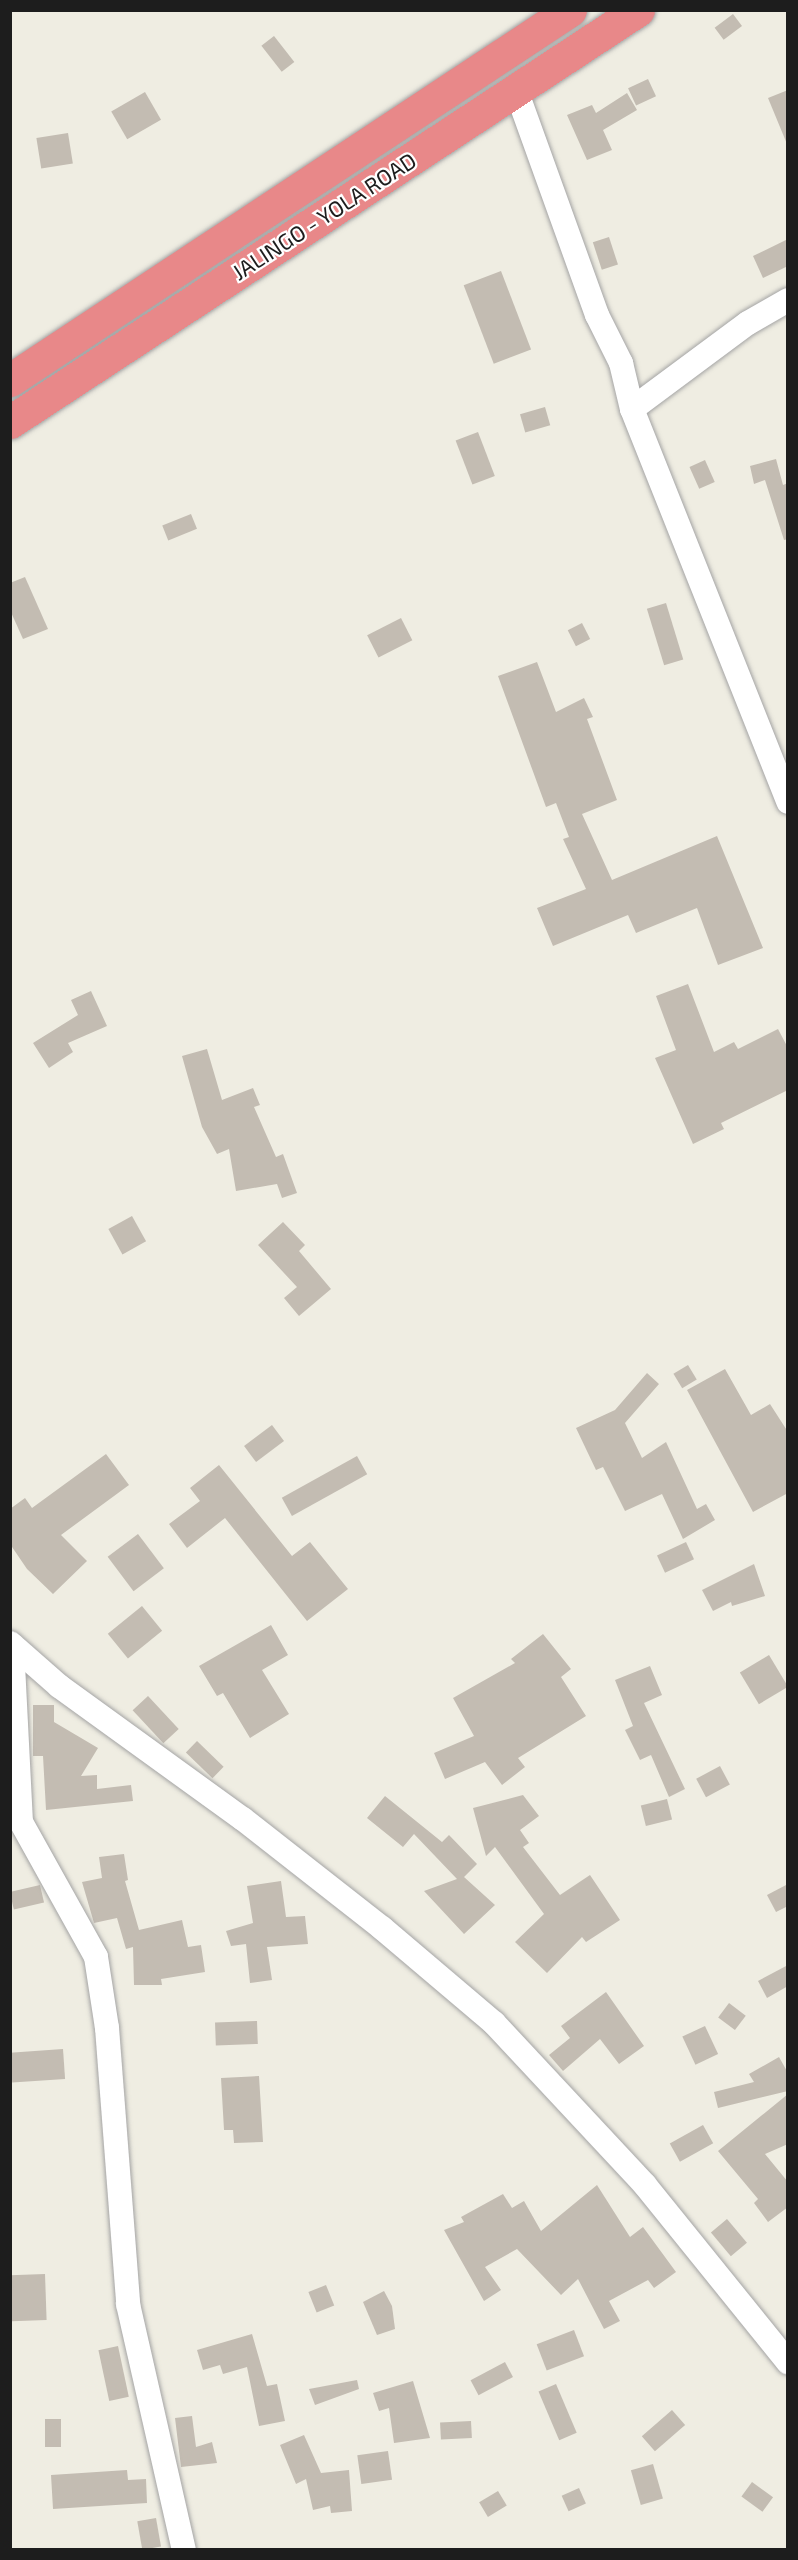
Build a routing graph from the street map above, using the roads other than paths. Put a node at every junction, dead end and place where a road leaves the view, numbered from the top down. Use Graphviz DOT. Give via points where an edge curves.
graph roads {
  1 [pos="570,10"];
  2 [pos="638,10"];
  3 [pos="516,90"];
  4 [pos="788,300"];
  5 [pos="10,380"];
  6 [pos="632,409"];
  7 [pos="10,422"];
  8 [pos="788,802"];
  9 [pos="11,1644"];
  10 [pos="788,2362"];
  11 [pos="184,2550"];
  1 -- 5 [label="highway"];
  2 -- 3 [label="highway, JALINGO - YOLA ROAD"];
  3 -- 6 [label="street" via="597,315 621,363"];
  3 -- 7 [label="highway, JALINGO - YOLA ROAD"];
  4 -- 6 [label="street" via="748,323"];
  6 -- 8 [label="street"];
  9 -- 10 [label="street" via="59,1686 243,1819 382,1928 494,2023 645,2185"];
  9 -- 11 [label="street" via="21,1822 96,1957 107,2028 128,2304"];
}
